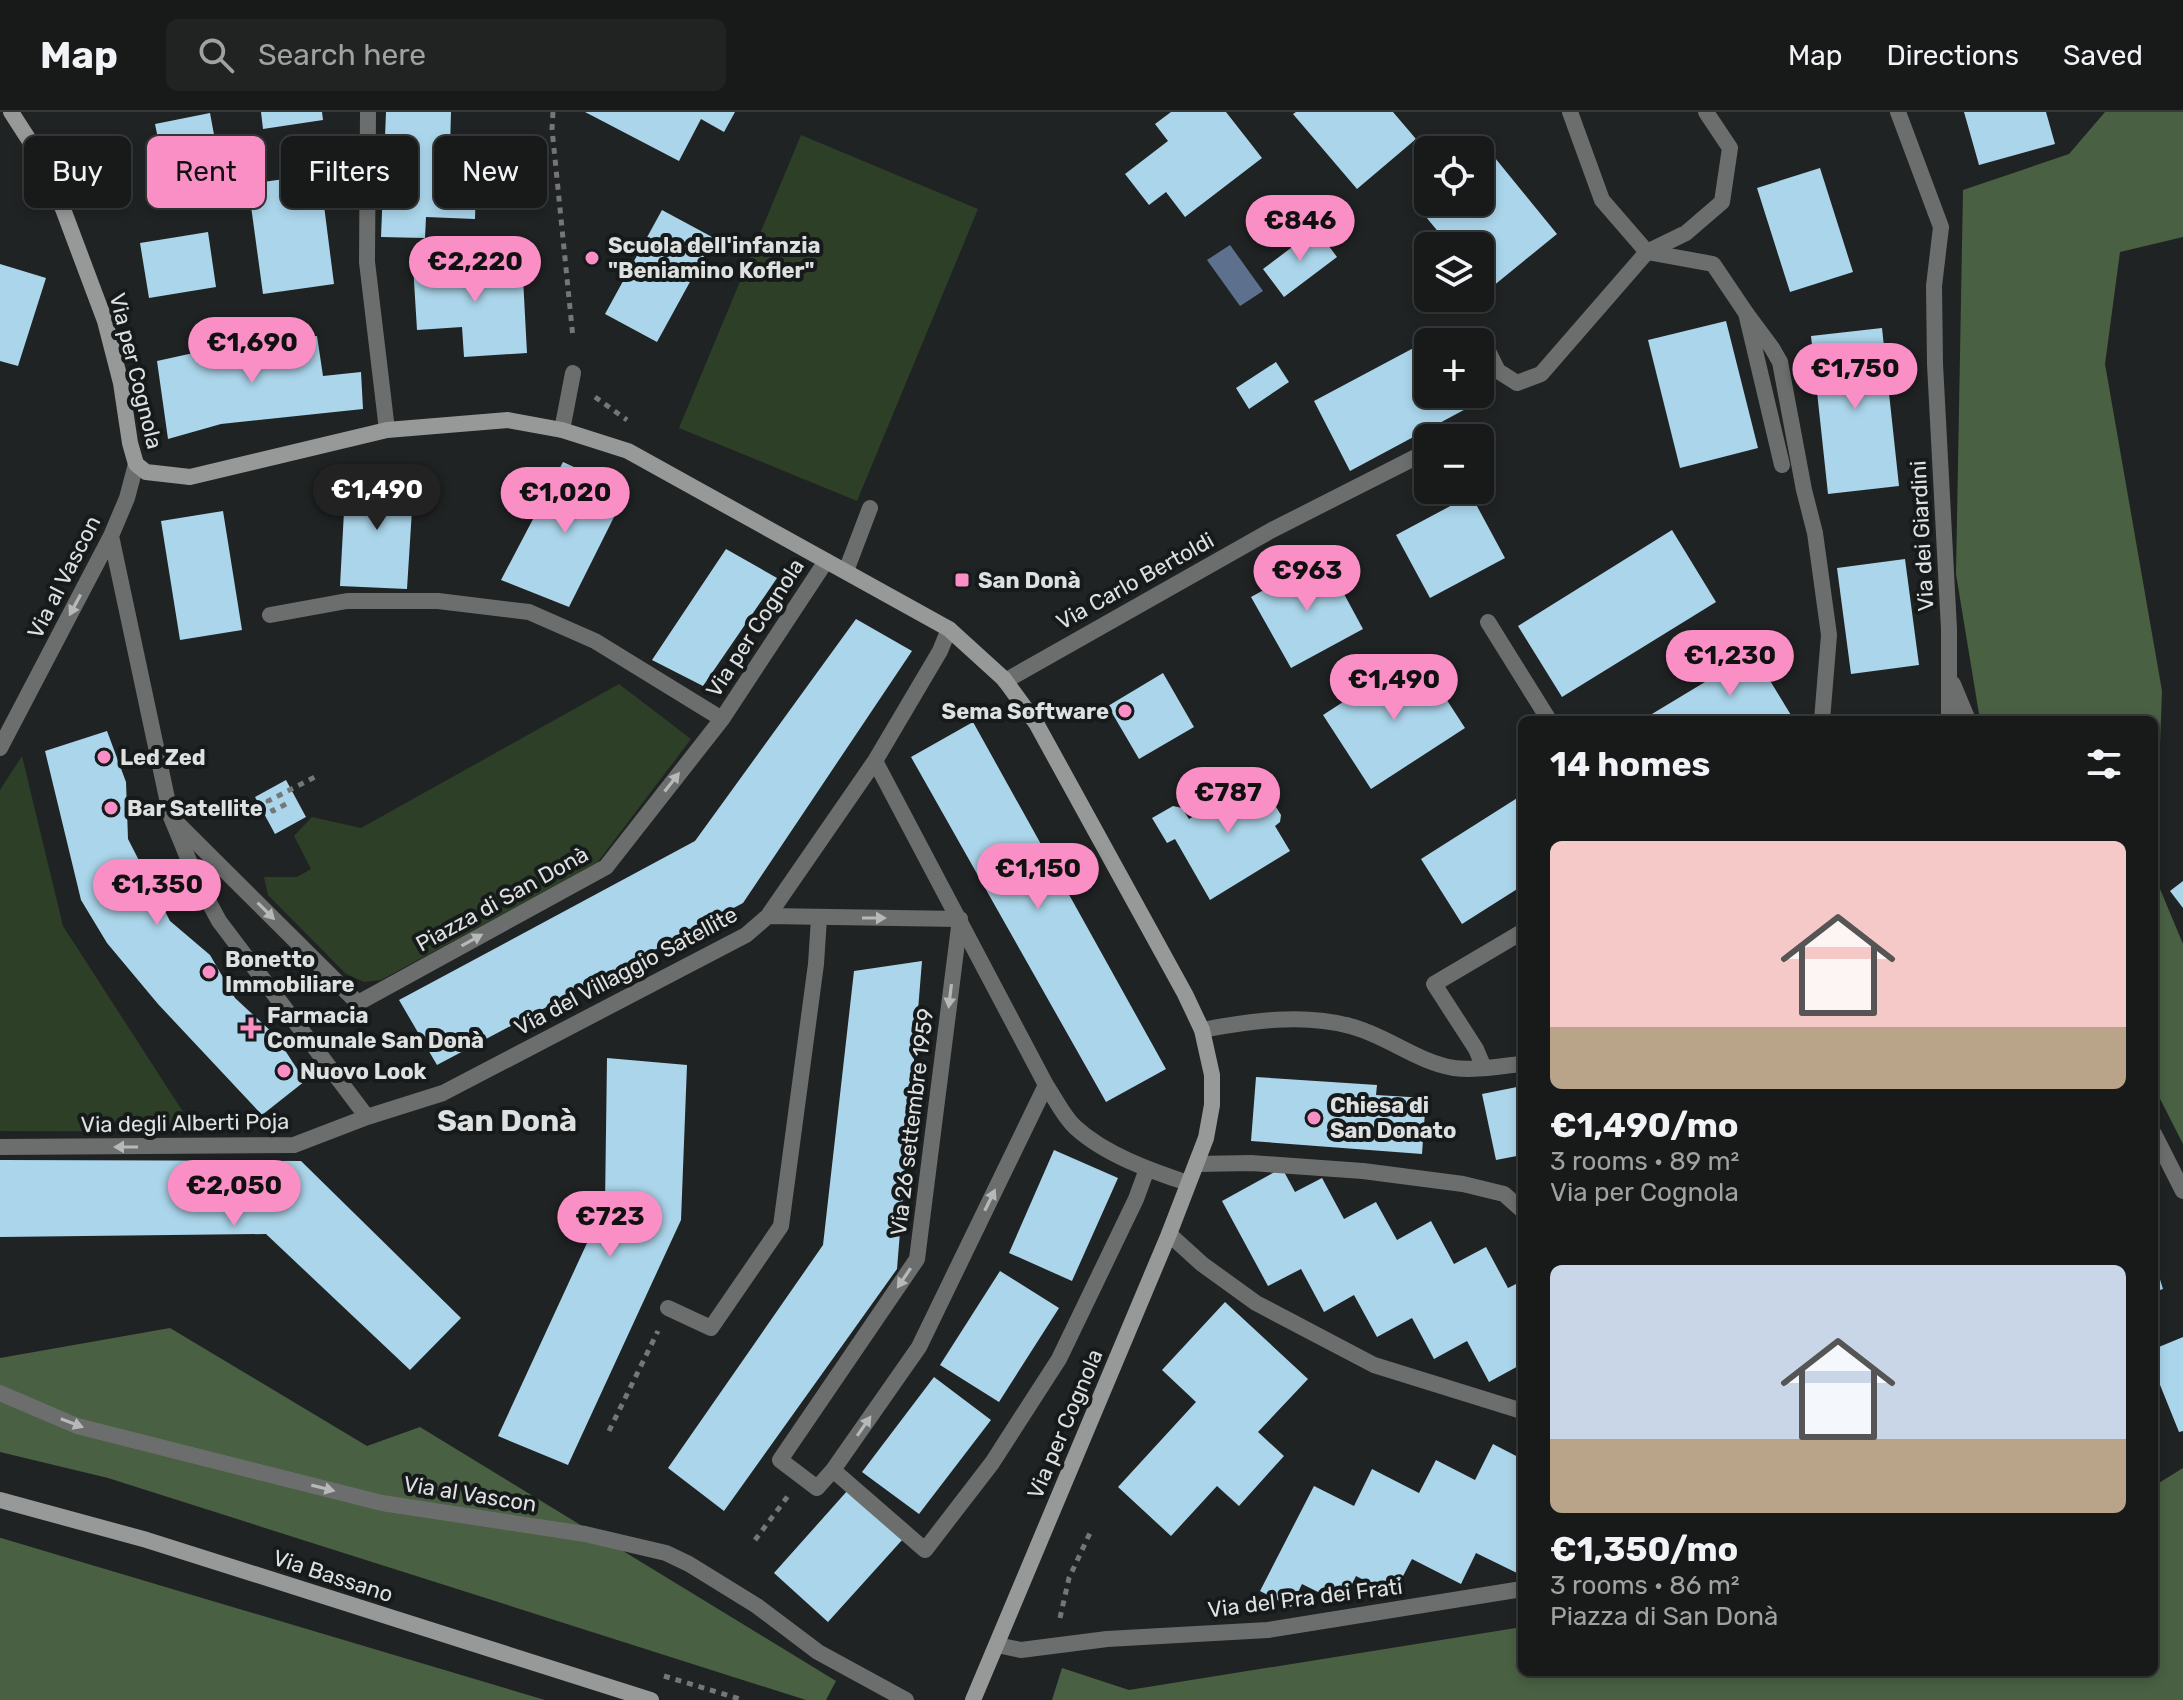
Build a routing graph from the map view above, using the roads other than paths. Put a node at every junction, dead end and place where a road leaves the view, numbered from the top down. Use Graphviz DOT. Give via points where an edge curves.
graph roads {
  1 [pos="10,112"];
  2 [pos="368,112"];
  3 [pos="1570,112"];
  4 [pos="1706,112"];
  5 [pos="1898,112"];
  6 [pos="0,120"];
  7 [pos="1647,252"];
  8 [pos="1746,313"];
  9 [pos="1494,363"];
  10 [pos="573,373"];
  11 [pos="387,430"];
  12 [pos="562,430"];
  13 [pos="1414,458"];
  14 [pos="136,464"];
  15 [pos="1782,465"];
  16 [pos="870,508"];
  17 [pos="111,536"];
  18 [pos="826,561"];
  19 [pos="846,571"];
  20 [pos="270,615"];
  21 [pos="1488,622"];
  22 [pos="949,629"];
  23 [pos="1951,679"];
  24 [pos="1005,681"];
  25 [pos="1547,716"];
  26 [pos="1822,716"];
  27 [pos="1949,716"];
  28 [pos="1966,716"];
  29 [pos="722,719"];
  30 [pos="0,748"];
  31 [pos="875,761"];
  32 [pos="171,817"];
  33 [pos="768,916"];
  34 [pos="819,918"];
  35 [pos="960,919"];
  36 [pos="1518,934"];
  37 [pos="1202,1030"];
  38 [pos="1518,1064"];
  39 [pos="1484,1068"];
  40 [pos="1046,1085"];
  41 [pos="367,1117"];
  42 [pos="2158,1142"];
  43 [pos="0,1147"];
  44 [pos="1196,1164"];
  45 [pos="1147,1169"];
  46 [pos="1188,1183"];
  47 [pos="2183,1191"];
  48 [pos="1518,1206"];
  49 [pos="1169,1234"];
  50 [pos="668,1308"];
  51 [pos="0,1393"];
  52 [pos="1518,1410"];
  53 [pos="833,1470"];
  54 [pos="0,1500"];
  55 [pos="1518,1590"];
  56 [pos="997,1645"];
  57 [pos="651,1700"];
  58 [pos="906,1700"];
  59 [pos="973,1700"];
  1 -- 6 [label="main road"];
  1 -- 14 [label="main road, Via per Cognola" via="40,157 105,321"];
  2 -- 11 [label="street" via="367,262"];
  3 -- 7 [label="street" via="1602,200"];
  4 -- 7 [label="street" via="1730,148 1722,202 1686,233"];
  5 -- 23 [label="street, Via dei Giardini" via="1941,227 1934,286 1935,364"];
  7 -- 8 [label="street" via="1713,264"];
  7 -- 9 [label="street" via="1541,374 1517,383"];
  8 -- 15 [label="street"];
  8 -- 26 [label="street" via="1780,362 1815,533 1829,635"];
  10 -- 12 [label="street"];
  11 -- 12 [label="main road, Via per Cognola" via="508,420"];
  11 -- 14 [label="main road, Via per Cognola" via="190,477 146,472"];
  12 -- 18 [label="main road, Via per Cognola" via="628,451"];
  13 -- 24 [label="street, Via Carlo Bertoldi" via="1258,537"];
  14 -- 17 [label="street, Via al Vascon"];
  16 -- 19 [label="street"];
  17 -- 30 [label="street, Via al Vascon, one-way"];
  17 -- 32 [label="street"];
  18 -- 19 [label="main road, Via per Cognola"];
  18 -- 29 [label="street, Via per Cognola"];
  19 -- 22 [label="main road, Via per Cognola"];
  20 -- 29 [label="street" via="347,601 438,601 529,612 595,641"];
  21 -- 25 [label="street"];
  22 -- 24 [label="main road, Via per Cognola"];
  22 -- 31 [label="street, Via del Villaggio Satellite"];
  23 -- 27 [label="street, Via dei Giardini"];
  23 -- 28 [label="street, Via dei Giardini"];
  24 -- 37 [label="main road, Via per Cognola" via="1036,723"];
  32 -- 29 [label="street, Piazza di San Donà, one-way" via="358,1003 606,867"];
  31 -- 33 [label="street, Via del Villaggio Satellite"];
  31 -- 35 [label="street"];
  32 -- 41 [label="street" via="219,921"];
  33 -- 34 [label="street"];
  33 -- 41 [label="street, Via del Villaggio Satellite" via="746,935 443,1093"];
  34 -- 35 [label="street, one-way"];
  34 -- 50 [label="street" via="781,1226 711,1328"];
  35 -- 40 [label="street"];
  35 -- 53 [label="street, Via 26 settembre 1959, one-way" via="917,1259 780,1460 817,1488"];
  36 -- 39 [label="street" via="1434,984"];
  37 -- 39 [label="street" via="1258,1021 1347,1025 1454,1068"];
  37 -- 44 [label="main road, Via per Cognola" via="1212,1105"];
  38 -- 39 [label="street"];
  40 -- 45 [label="street" via="1074,1126"];
  53 -- 40 [label="street, one-way" via="919,1347"];
  41 -- 43 [label="street, Via degli Alberti Poja, one-way" via="294,1145"];
  42 -- 47 [label="street"];
  44 -- 46 [label="main road, Via per Cognola"];
  44 -- 48 [label="street" via="1363,1171 1463,1184 1504,1194"];
  45 -- 46 [label="street"];
  45 -- 53 [label="street" via="1059,1359 992,1463 925,1550"];
  46 -- 49 [label="main road, Via per Cognola"];
  49 -- 52 [label="street" via="1256,1303 1374,1365"];
  49 -- 56 [label="main road, Via per Cognola"];
  51 -- 58 [label="street, Via al Vascon, one-way" via="77,1426 382,1503 585,1534 666,1553 757,1606 818,1652"];
  54 -- 57 [label="main road, Via Bassano" via="147,1540"];
  55 -- 56 [label="street, Via del Pra dei Frati" via="1268,1630 1107,1639 1021,1650"];
  56 -- 59 [label="main road, Via per Cognola"];
}
